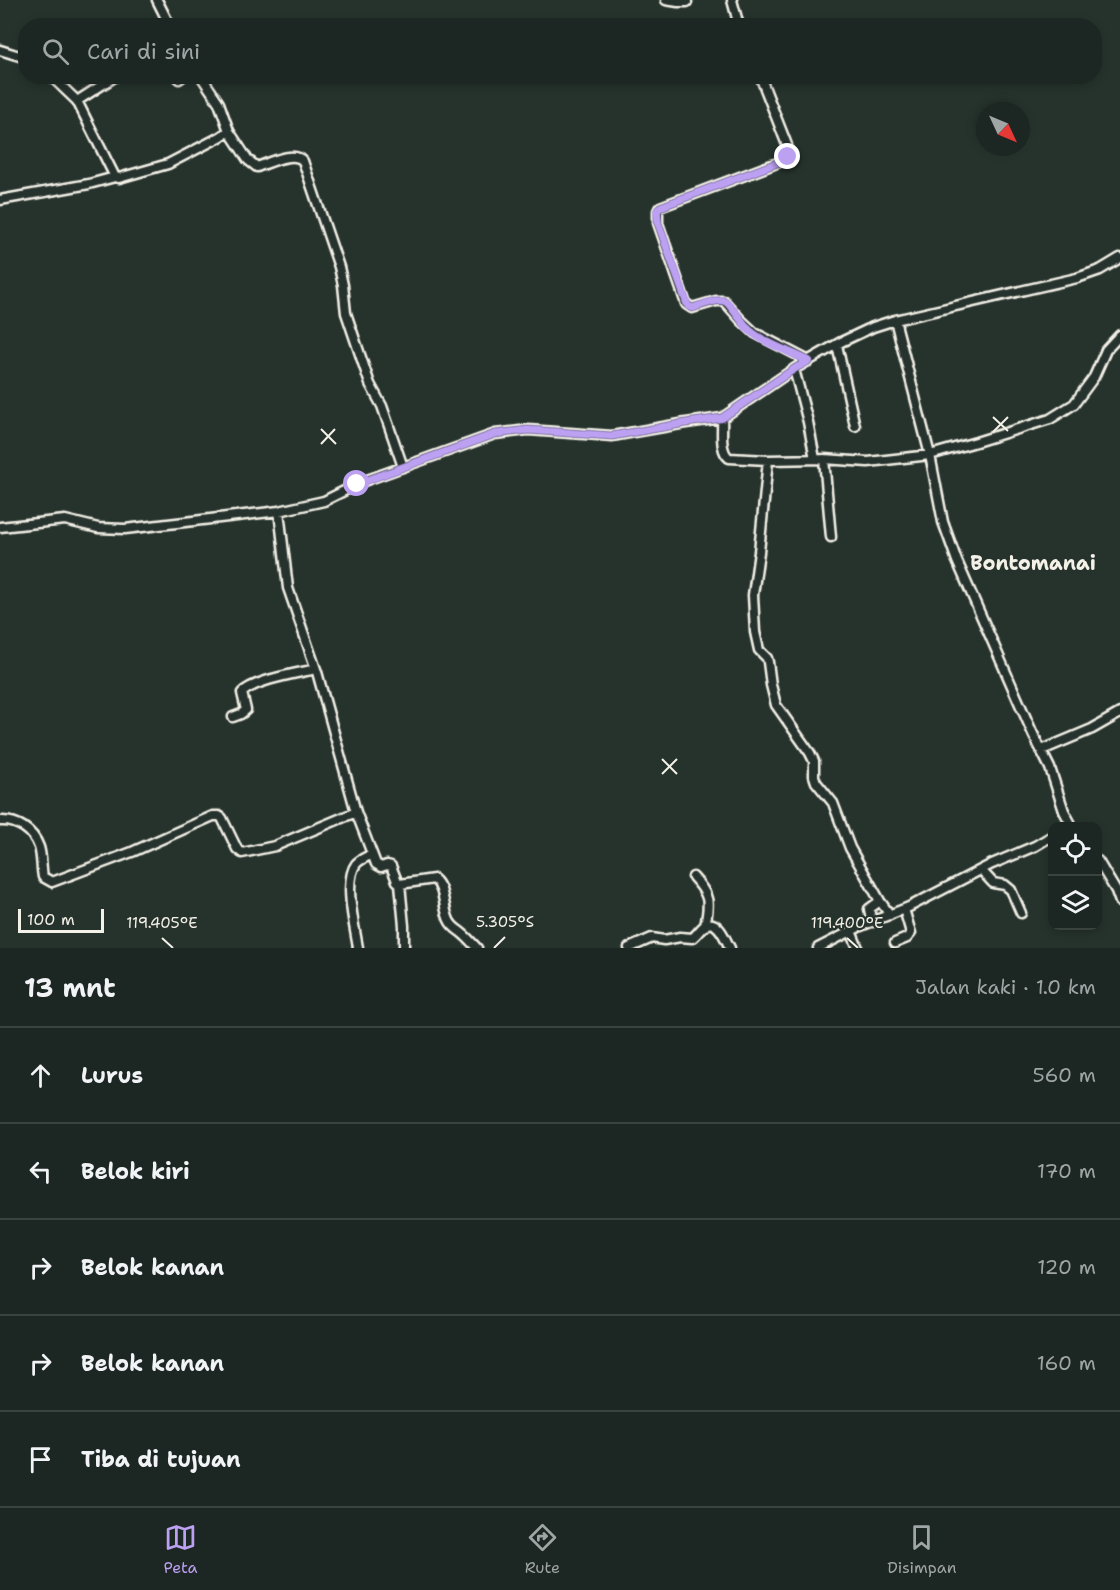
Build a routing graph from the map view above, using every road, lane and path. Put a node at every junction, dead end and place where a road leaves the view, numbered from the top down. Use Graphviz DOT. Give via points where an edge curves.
graph roads {
  1 [pos="157,0"];
  2 [pos="666,0"];
  3 [pos="732,0"];
  4 [pos="687,2"];
  5 [pos="166,18"];
  6 [pos="738,18"];
  7 [pos="0,50"];
  8 [pos="18,56"];
  9 [pos="59,84"];
  10 [pos="103,84"];
  11 [pos="206,84"];
  12 [pos="763,84"];
  13 [pos="76,101"];
  14 [pos="229,131"];
  15 [pos="115,177"];
  16 [pos="0,200"];
  17 [pos="1120,258"];
  18 [pos="895,320"];
  19 [pos="1120,335"];
  20 [pos="837,345"];
  21 [pos="809,361"];
  22 [pos="794,369"];
  23 [pos="722,418"];
  24 [pos="855,426"];
  25 [pos="930,455"];
  26 [pos="820,459"];
  27 [pos="768,460"];
  28 [pos="403,467"];
  29 [pos="279,512"];
  30 [pos="0,527"];
  31 [pos="831,537"];
  32 [pos="316,669"];
  33 [pos="1120,713"];
  34 [pos="233,717"];
  35 [pos="1042,750"];
  36 [pos="356,812"];
  37 [pos="0,821"];
  38 [pos="1068,822"];
  39 [pos="1048,839"];
  40 [pos="372,854"];
  41 [pos="1102,868"];
  42 [pos="981,870"];
  43 [pos="693,877"];
  44 [pos="400,884"];
  45 [pos="880,901"];
  46 [pos="1120,902"];
  47 [pos="904,909"];
  48 [pos="1021,913"];
  49 [pos="890,915"];
  50 [pos="873,922"];
  51 [pos="705,926"];
  52 [pos="851,931"];
  53 [pos="895,943"];
  54 [pos="358,948"];
  55 [pos="404,948"];
  56 [pos="477,948"];
  57 [pos="629,948"];
  58 [pos="730,948"];
  59 [pos="818,948"];
  60 [pos="858,948"];
  1 -- 5 [label="street"];
  2 -- 4 [label="street"];
  3 -- 6 [label="street"];
  7 -- 8 [label="street"];
  9 -- 13 [label="street"];
  10 -- 13 [label="street"];
  11 -- 14 [label="street" via="219,103"];
  12 -- 21 [label="street" via="788,146 788,157 660,207 658,223 688,306 724,301 754,333"];
  13 -- 15 [label="street"];
  14 -- 15 [label="street" via="168,164"];
  14 -- 28 [label="street" via="256,166 296,156 303,161 338,260 346,313"];
  15 -- 16 [label="street"];
  17 -- 18 [label="street" via="1077,278"];
  18 -- 20 [label="street"];
  18 -- 25 [label="street"];
  19 -- 25 [label="street" via="1106,350 1085,391 1057,415"];
  20 -- 21 [label="street"];
  20 -- 24 [label="street"];
  21 -- 22 [label="street"];
  22 -- 23 [label="street"];
  22 -- 26 [label="street"];
  23 -- 27 [label="street" via="726,456"];
  23 -- 28 [label="street" via="612,436 503,432"];
  25 -- 26 [label="street" via="867,462"];
  25 -- 35 [label="street" via="941,512 957,561"];
  26 -- 27 [label="street"];
  26 -- 31 [label="street"];
  27 -- 45 [label="street" via="753,595 759,650 767,658 776,705 810,753 816,782 832,803 850,849"];
  28 -- 29 [label="street" via="324,501"];
  29 -- 30 [label="street" via="125,529 98,528 65,520"];
  29 -- 32 [label="street" via="288,588"];
  32 -- 34 [label="street" via="245,690 242,693 246,710"];
  32 -- 36 [label="street"];
  33 -- 35 [label="street"];
  35 -- 38 [label="street"];
  36 -- 37 [label="street" via="275,846 242,853 222,818 213,816 52,882 43,877 39,847 30,833 16,822"];
  36 -- 40 [label="street"];
  39 -- 42 [label="street"];
  40 -- 44 [label="street" via="378,866 391,866"];
  40 -- 54 [label="street" via="356,864 352,876 350,901"];
  41 -- 46 [label="street"];
  42 -- 47 [label="street"];
  42 -- 48 [label="street" via="993,883 1011,890"];
  43 -- 51 [label="street" via="709,902"];
  44 -- 55 [label="street"];
  44 -- 56 [label="street" via="437,880 448,919"];
  45 -- 49 [label="street"];
  45 -- 50 [label="street" via="869,909"];
  47 -- 49 [label="street"];
  47 -- 53 [label="street" via="912,933"];
  49 -- 50 [label="street"];
  50 -- 52 [label="street"];
  51 -- 57 [label="street" via="692,938 652,938"];
  51 -- 58 [label="street" via="716,926"];
  52 -- 59 [label="street"];
  52 -- 60 [label="street"];
}
